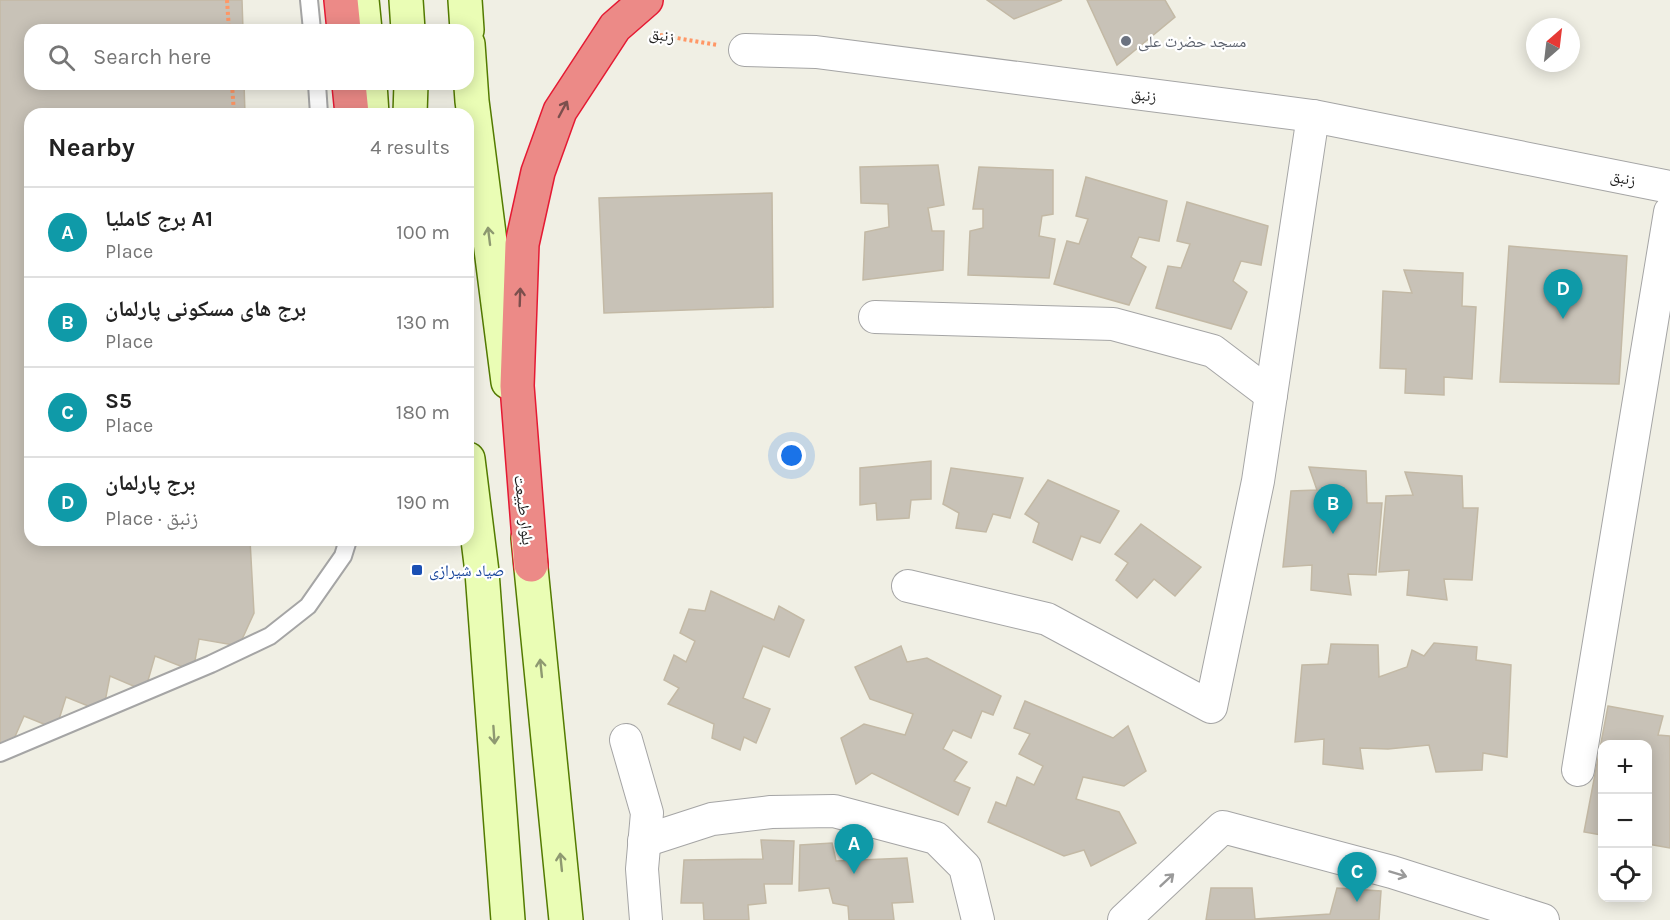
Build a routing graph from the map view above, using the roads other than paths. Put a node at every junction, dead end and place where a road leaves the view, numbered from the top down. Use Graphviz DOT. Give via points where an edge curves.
graph roads {
  1 [pos="309,0"];
  2 [pos="341,0"];
  3 [pos="362,0"];
  4 [pos="406,0"];
  5 [pos="465,0"];
  6 [pos="646,0"];
  7 [pos="311,24"];
  8 [pos="343,24"];
  9 [pos="364,24"];
  10 [pos="408,24"];
  11 [pos="467,24"];
  12 [pos="745,50"];
  13 [pos="318,90"];
  14 [pos="471,90"];
  15 [pos="319,108"];
  16 [pos="473,108"];
  17 [pos="1313,116"];
  18 [pos="474,117"];
  19 [pos="1670,187"];
  20 [pos="1670,212"];
  21 [pos="875,316"];
  22 [pos="1271,394"];
  23 [pos="474,513"];
  24 [pos="346,546"];
  25 [pos="531,565"];
  26 [pos="482,572"];
  27 [pos="908,586"];
  28 [pos="626,740"];
  29 [pos="0,753"];
  30 [pos="1578,770"];
  31 [pos="644,841"];
  32 [pos="508,920"];
  33 [pos="566,920"];
  34 [pos="646,920"];
  35 [pos="978,920"];
  36 [pos="1124,920"];
  37 [pos="1543,920"];
  1 -- 7 [label="lane"];
  2 -- 8 [label="highway"];
  3 -- 9 [label="street"];
  4 -- 10 [label="street"];
  5 -- 11 [label="street"];
  25 -- 6 [label="highway, one-way" via="518,386 522,244 538,172 560,111 615,27"];
  12 -- 17 [label="street, زنبق" via="816,52"];
  13 -- 15 [label="lane"];
  16 -- 14 [label="street, بلوار طبیعت, one-way"];
  17 -- 19 [label="street, زنبق"];
  17 -- 22 [label="street"];
  25 -- 18 [label="street, بلوار طبیعت, one-way"];
  20 -- 30 [label="street"];
  21 -- 22 [label="street" via="1113,324 1213,351"];
  22 -- 27 [label="street" via="1258,481 1211,707 1047,619"];
  23 -- 26 [label="street"];
  24 -- 29 [label="lane" via="308,606 270,636"];
  25 -- 26 [label="street"];
  33 -- 25 [label="street, بلوار طبیعت, one-way"];
  26 -- 32 [label="street, one-way"];
  28 -- 31 [label="street" via="647,813"];
  31 -- 34 [label="street"];
  31 -- 35 [label="street" via="712,819 771,812 834,811 936,838 964,867"];
  36 -- 37 [label="street, one-way" via="1223,827 1392,872"];
}
